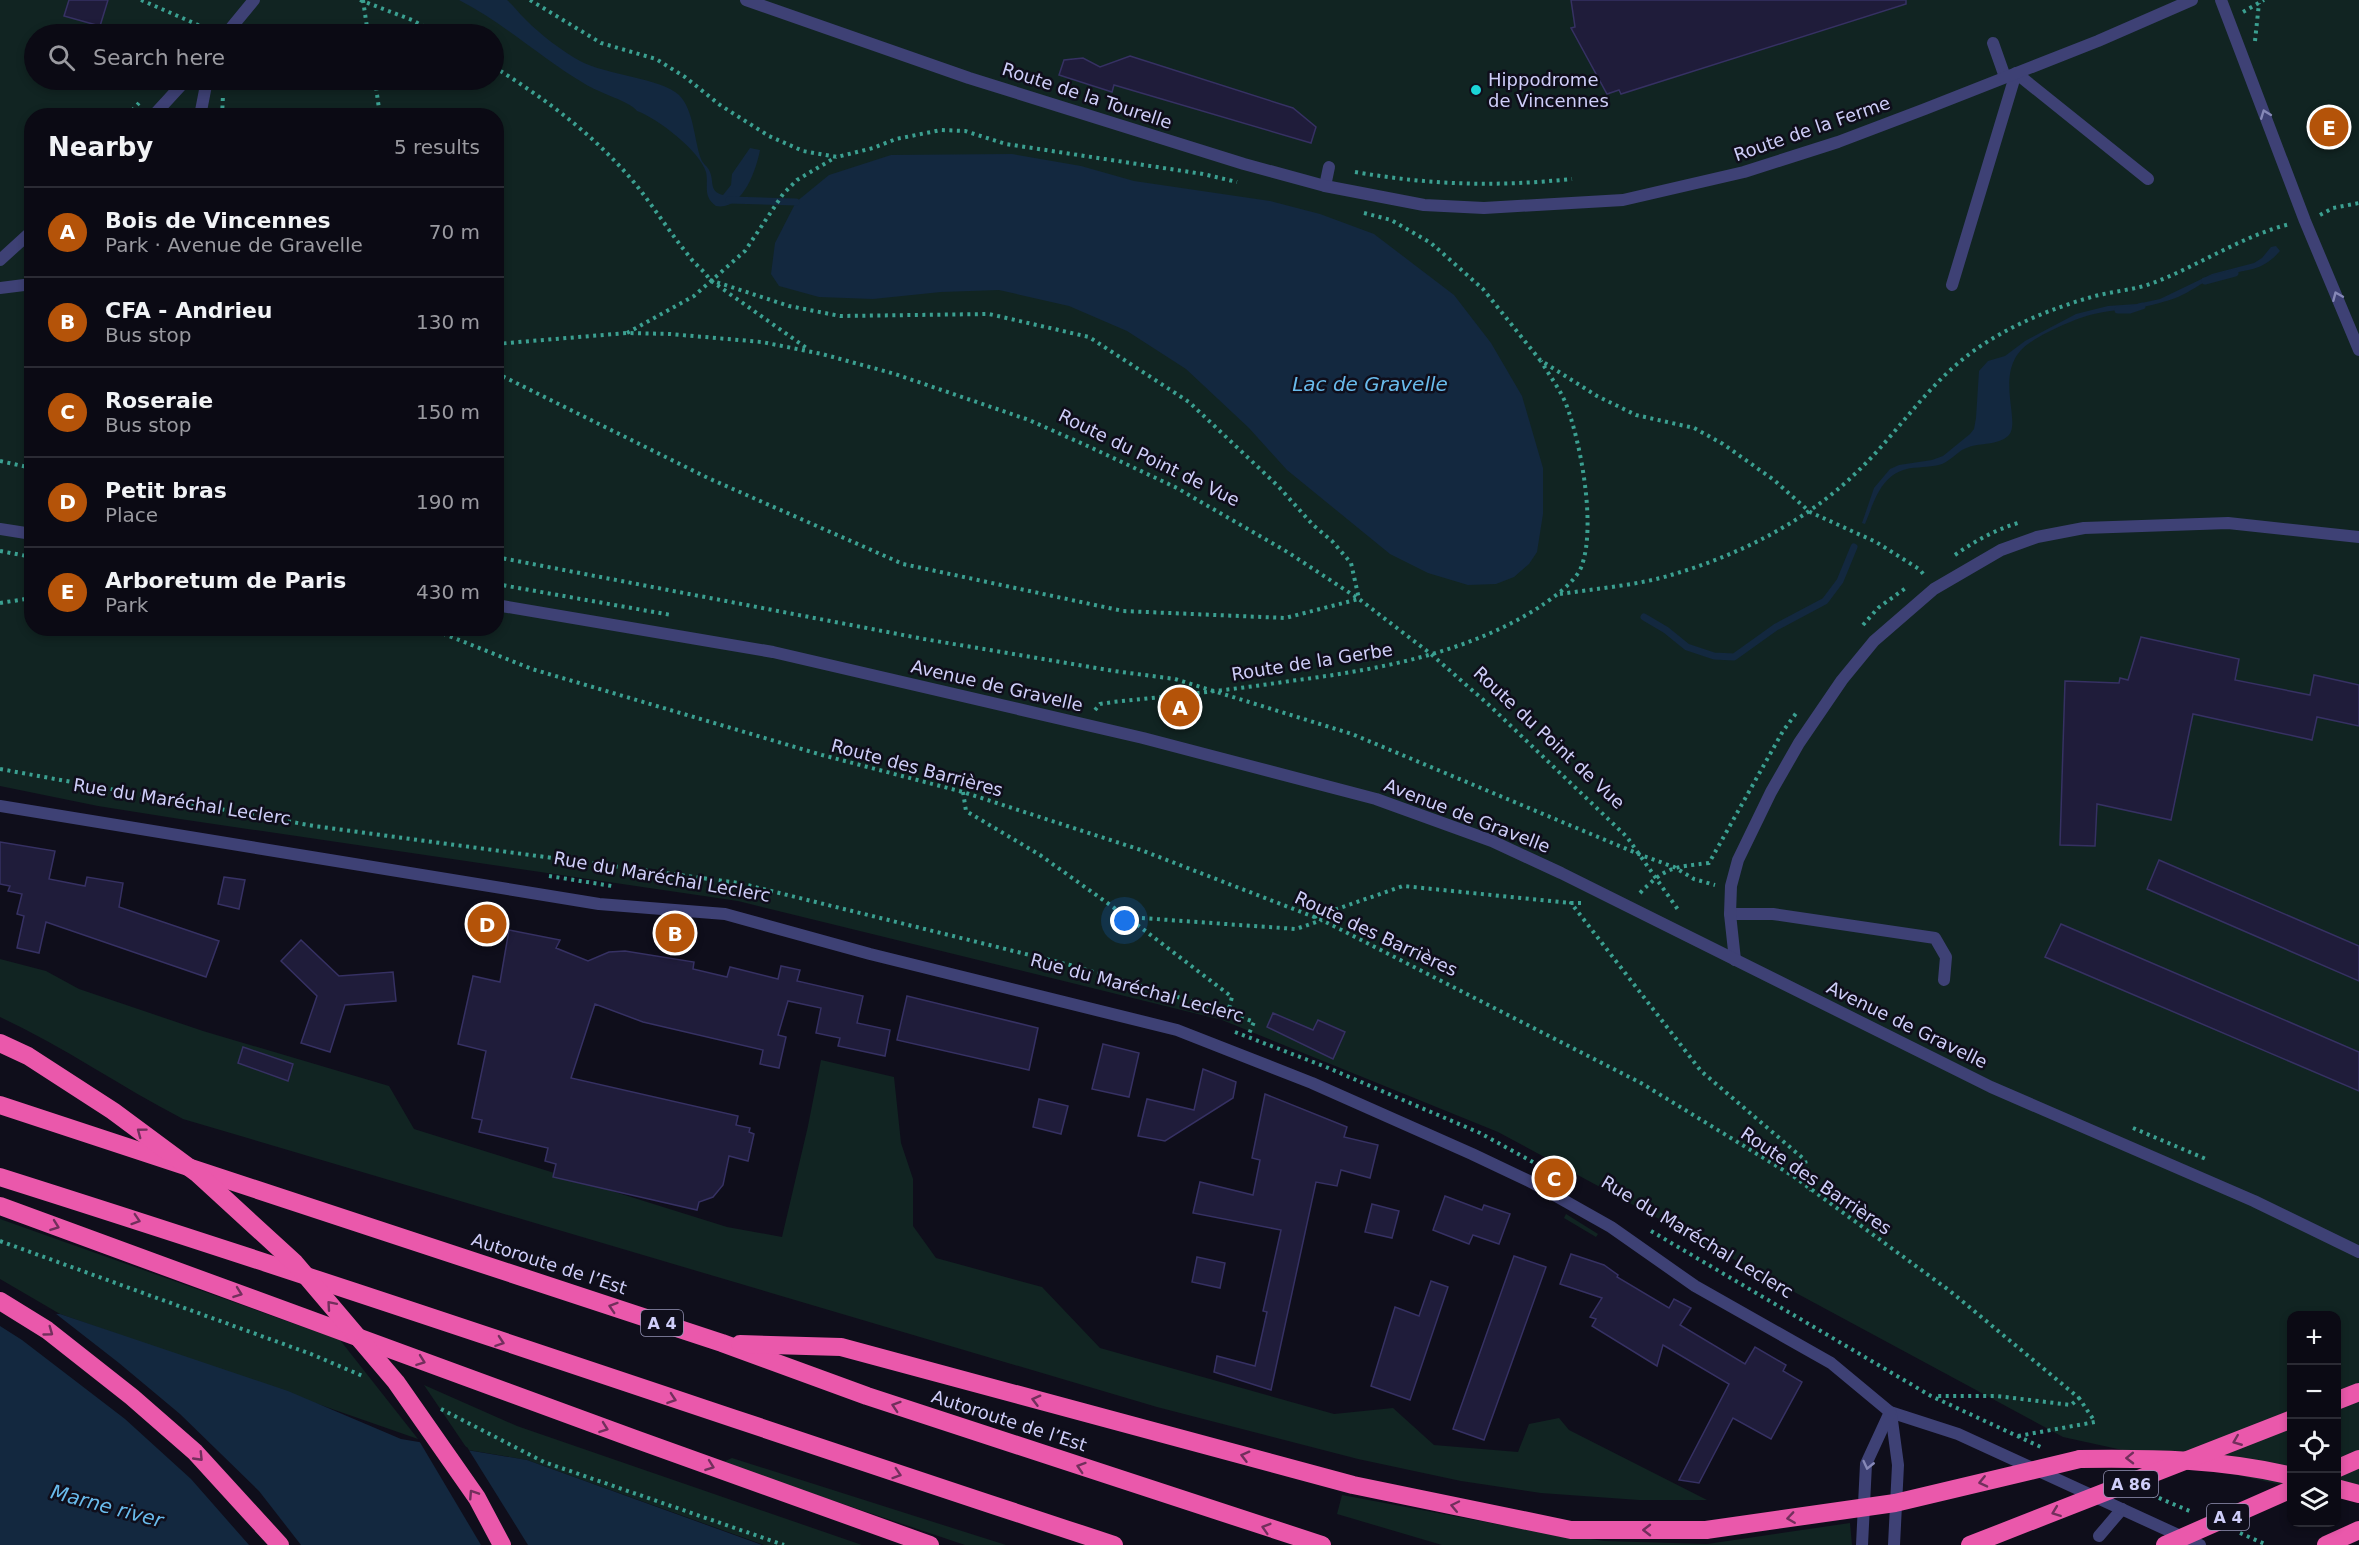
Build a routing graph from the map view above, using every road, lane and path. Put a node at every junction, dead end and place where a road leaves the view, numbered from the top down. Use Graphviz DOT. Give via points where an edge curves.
graph roads {
  1 [pos="141,0"];
  2 [pos="254,0"];
  3 [pos="530,0"];
  4 [pos="746,0"];
  5 [pos="2192,0"];
  6 [pos="2221,0"];
  7 [pos="2264,0"];
  8 [pos="362,1"];
  9 [pos="2229,20"];
  10 [pos="199,24"];
  11 [pos="234,24"];
  12 [pos="366,24"];
  13 [pos="419,24"];
  14 [pos="1993,43"];
  15 [pos="504,74"];
  16 [pos="2011,75"];
  17 [pos="177,90"];
  18 [pos="205,90"];
  19 [pos="376,90"];
  20 [pos="160,108"];
  21 [pos="202,108"];
  22 [pos="379,108"];
  23 [pos="837,157"];
  24 [pos="1329,167"];
  25 [pos="2148,178"];
  26 [pos="1572,179"];
  27 [pos="1246,184"];
  28 [pos="1326,186"];
  29 [pos="2359,203"];
  30 [pos="1424,205"];
  31 [pos="1360,212"];
  32 [pos="2306,221"];
  33 [pos="24,238"];
  34 [pos="0,260"];
  35 [pos="710,280"];
  36 [pos="24,285"];
  37 [pos="1952,285"];
  38 [pos="0,288"];
  39 [pos="627,333"];
  40 [pos="504,343"];
  41 [pos="2359,350"];
  42 [pos="811,351"];
  43 [pos="1540,360"];
  44 [pos="504,377"];
  45 [pos="0,461"];
  46 [pos="24,466"];
  47 [pos="1810,512"];
  48 [pos="2022,522"];
  49 [pos="0,529"];
  50 [pos="24,533"];
  51 [pos="2359,537"];
  52 [pos="0,551"];
  53 [pos="24,555"];
  54 [pos="1953,556"];
  55 [pos="504,559"];
  56 [pos="1934,569"];
  57 [pos="1924,575"];
  58 [pos="1934,589"];
  59 [pos="1560,594"];
  60 [pos="24,599"];
  61 [pos="1359,599"];
  62 [pos="0,603"];
  63 [pos="504,605"];
  64 [pos="1859,630"];
  65 [pos="449,636"];
  66 [pos="1431,654"];
  67 [pos="1219,691"];
  68 [pos="1803,704"];
  69 [pos="1095,711"];
  70 [pos="0,769"];
  71 [pos="963,792"];
  72 [pos="0,806"];
  73 [pos="1641,855"];
  74 [pos="1674,867"];
  75 [pos="547,876"];
  76 [pos="1656,878"];
  77 [pos="616,886"];
  78 [pos="1731,886"];
  79 [pos="1592,902"];
  80 [pos="1571,903"];
  81 [pos="1633,907"];
  82 [pos="1681,914"];
  83 [pos="1730,914"];
  84 [pos="1127,917"];
  85 [pos="1314,917"];
  86 [pos="1322,920"];
  87 [pos="1735,960"];
  88 [pos="1944,980"];
  89 [pos="1228,1012"];
  90 [pos="1228,1030"];
  91 [pos="1248,1036"];
  92 [pos="0,1043"];
  93 [pos="0,1105"];
  94 [pos="2131,1127"];
  95 [pos="2216,1164"];
  96 [pos="0,1177"];
  97 [pos="1565,1179"];
  98 [pos="1811,1191"];
  99 [pos="0,1206"];
  100 [pos="1647,1229"];
  101 [pos="2359,1252"];
  102 [pos="0,1300"];
  103 [pos="722,1343"];
  104 [pos="2359,1392"];
  105 [pos="1931,1396"];
  106 [pos="2079,1398"];
  107 [pos="2341,1399"];
  108 [pos="1890,1412"];
  109 [pos="2287,1421"];
  110 [pos="2017,1437"];
  111 [pos="2050,1451"];
  112 [pos="2359,1459"];
  113 [pos="2341,1467"];
  114 [pos="2287,1475"];
  115 [pos="2341,1489"];
  116 [pos="2287,1491"];
  117 [pos="2147,1493"];
  118 [pos="2359,1494"];
  119 [pos="2122,1509"];
  120 [pos="2202,1517"];
  121 [pos="2359,1530"];
  122 [pos="2234,1531"];
  123 [pos="2099,1536"];
  124 [pos="280,1545"];
  125 [pos="502,1545"];
  126 [pos="930,1545"];
  127 [pos="1114,1545"];
  128 [pos="1322,1545"];
  129 [pos="1862,1545"];
  130 [pos="1894,1545"];
  131 [pos="1970,1545"];
  132 [pos="2165,1545"];
  133 [pos="2200,1545"];
  134 [pos="2267,1545"];
  135 [pos="2326,1545"];
  1 -- 10 [label="path"];
  2 -- 11 [label="street"];
  3 -- 23 [label="path" via="601,43 656,59 770,136 803,151"];
  4 -- 28 [label="street, Route de la Tourelle" via="1192,149"];
  5 -- 16 [label="street, Route de la Ferme"];
  6 -- 9 [label="street"];
  7 -- 9 [label="path"];
  8 -- 12 [label="path"];
  8 -- 13 [label="path"];
  32 -- 9 [label="street, one-way"];
  14 -- 16 [label="street"];
  15 -- 35 [label="path" via="571,121 605,151"];
  16 -- 25 [label="street"];
  16 -- 30 [label="street, Route de la Ferme" via="1838,142 1744,172 1623,200 1484,208"];
  16 -- 37 [label="street"];
  17 -- 20 [label="street"];
  18 -- 21 [label="street"];
  19 -- 22 [label="path"];
  23 -- 27 [label="path" via="941,129 965,131 1006,144"];
  23 -- 35 [label="path" via="797,180 783,194 745,251"];
  24 -- 26 [label="path" via="1443,183"];
  24 -- 28 [label="street"];
  28 -- 30 [label="street, Route de la Tourelle"];
  29 -- 32 [label="path" via="2334,208"];
  31 -- 43 [label="path" via="1391,220 1431,243 1483,289"];
  41 -- 32 [label="street, one-way"];
  32 -- 47 [label="path" via="2266,232 2150,284 2047,312 1992,339 1941,378 1857,472"];
  33 -- 34 [label="street"];
  35 -- 39 [label="path" via="687,300"];
  35 -- 42 [label="path"];
  35 -- 61 [label="path" via="789,306 840,316 988,314 1089,337 1189,402 1278,486 1351,563"];
  36 -- 38 [label="street"];
  39 -- 40 [label="path, Route du Point de Vue"];
  39 -- 42 [label="path, Route du Point de Vue" via="711,336"];
  42 -- 61 [label="path, Route du Point de Vue" via="959,395 1092,448 1245,526"];
  43 -- 47 [label="path" via="1636,415 1694,428 1723,444 1774,480"];
  43 -- 59 [label="path, Route de la Gerbe" via="1566,403 1585,481 1587,538 1582,567"];
  44 -- 61 [label="path" via="708,478 903,564 1123,611 1285,618"];
  45 -- 46 [label="path"];
  47 -- 57 [label="path" via="1876,542"];
  47 -- 59 [label="path" via="1774,533 1669,576"];
  48 -- 54 [label="path" via="2003,528"];
  49 -- 50 [label="street"];
  51 -- 58 [label="street" via="2228,523 2084,528 2037,537 2001,550"];
  52 -- 53 [label="path"];
  55 -- 67 [label="path" via="924,639 1175,679"];
  56 -- 57 [label="path"];
  57 -- 58 [label="path"];
  57 -- 64 [label="path" via="1878,608"];
  58 -- 78 [label="street" via="1874,641 1816,716 1752,830"];
  59 -- 66 [label="path, Route de la Gerbe" via="1518,621"];
  60 -- 62 [label="path"];
  61 -- 66 [label="path, Route du Point de Vue"];
  63 -- 81 [label="street, Avenue de Gravelle" via="773,652 1339,788 1492,841"];
  65 -- 71 [label="path, Route des Barrières" via="532,669 822,755"];
  66 -- 67 [label="path, Route de la Gerbe" via="1359,672"];
  66 -- 73 [label="path, Route du Point de Vue" via="1553,765"];
  67 -- 69 [label="path, Route de la Gerbe" via="1100,704"];
  67 -- 73 [label="path" via="1352,734"];
  68 -- 74 [label="path" via="1783,731 1709,863"];
  70 -- 89 [label="path" via="314,825 739,884 1070,965"];
  71 -- 84 [label="path" via="966,812 1040,855"];
  71 -- 85 [label="path, Route des Barrières" via="1141,850"];
  72 -- 108 [label="street, Rue du Maréchal Leclerc" via="599,904 725,914 1177,1030 1312,1083 1533,1184 1611,1227 1695,1286 1831,1363"];
  73 -- 74 [label="path"];
  73 -- 76 [label="path, Route du Point de Vue"];
  74 -- 76 [label="path"];
  74 -- 78 [label="path" via="1694,879"];
  75 -- 77 [label="path, Rue du Maréchal Leclerc"];
  76 -- 81 [label="path" via="1640,892"];
  76 -- 82 [label="path, Route du Point de Vue"];
  78 -- 83 [label="street"];
  79 -- 80 [label="path"];
  80 -- 85 [label="path" via="1402,886"];
  80 -- 98 [label="path" via="1701,1071 1805,1160"];
  81 -- 87 [label="street, Avenue de Gravelle"];
  83 -- 87 [label="street"];
  83 -- 88 [label="street" via="1773,914 1935,938 1946,957"];
  84 -- 86 [label="path" via="1296,929"];
  84 -- 89 [label="path" via="1232,997"];
  85 -- 86 [label="path, Route des Barrières"];
  86 -- 98 [label="path, Route des Barrières" via="1641,1083"];
  87 -- 101 [label="street, Avenue de Gravelle" via="1990,1087"];
  89 -- 91 [label="path" via="1254,1022"];
  90 -- 91 [label="path, Rue du Maréchal Leclerc"];
  91 -- 97 [label="path, Rue du Maréchal Leclerc" via="1480,1133"];
  125 -- 92 [label="highway, one-way, bridge" via="477,1498 396,1382 295,1263 198,1174 113,1111 28,1056"];
  103 -- 93 [label="highway, Autoroute de l’Est / A 4, one-way"];
  94 -- 95 [label="path"];
  96 -- 127 [label="highway, one-way"];
  98 -- 106 [label="path, Route des Barrières" via="1950,1291"];
  99 -- 126 [label="highway, one-way"];
  100 -- 105 [label="path, Rue du Maréchal Leclerc"];
  102 -- 124 [label="highway, one-way" via="47,1330 195,1452"];
  114 -- 103 [label="highway, one-way, bridge" via="2256,1467 2154,1458 2080,1460 1895,1503 1706,1530 1570,1530 1353,1485 841,1347"];
  128 -- 103 [label="highway, Autoroute de l’Est / A 4, one-way" via="867,1396"];
  104 -- 107 [label="highway"];
  105 -- 106 [label="path" via="1996,1396 2071,1405"];
  105 -- 110 [label="path, Rue du Maréchal Leclerc"];
  106 -- 110 [label="path, Route des Barrières" via="2095,1422"];
  108 -- 119 [label="street, Rue du Maréchal Leclerc" via="1958,1434"];
  108 -- 129 [label="street, one-way" via="1866,1464"];
  108 -- 130 [label="street" via="1898,1465"];
  109 -- 131 [label="highway, A 86, one-way, bridge"];
  110 -- 111 [label="path, Rue du Maréchal Leclerc"];
  112 -- 113 [label="highway"];
  115 -- 118 [label="highway"];
  116 -- 132 [label="highway, A 4, bridge"];
  117 -- 120 [label="path"];
  119 -- 123 [label="street"];
  119 -- 133 [label="street, Rue du Maréchal Leclerc"];
  121 -- 135 [label="highway"];
  122 -- 134 [label="path"];
}
